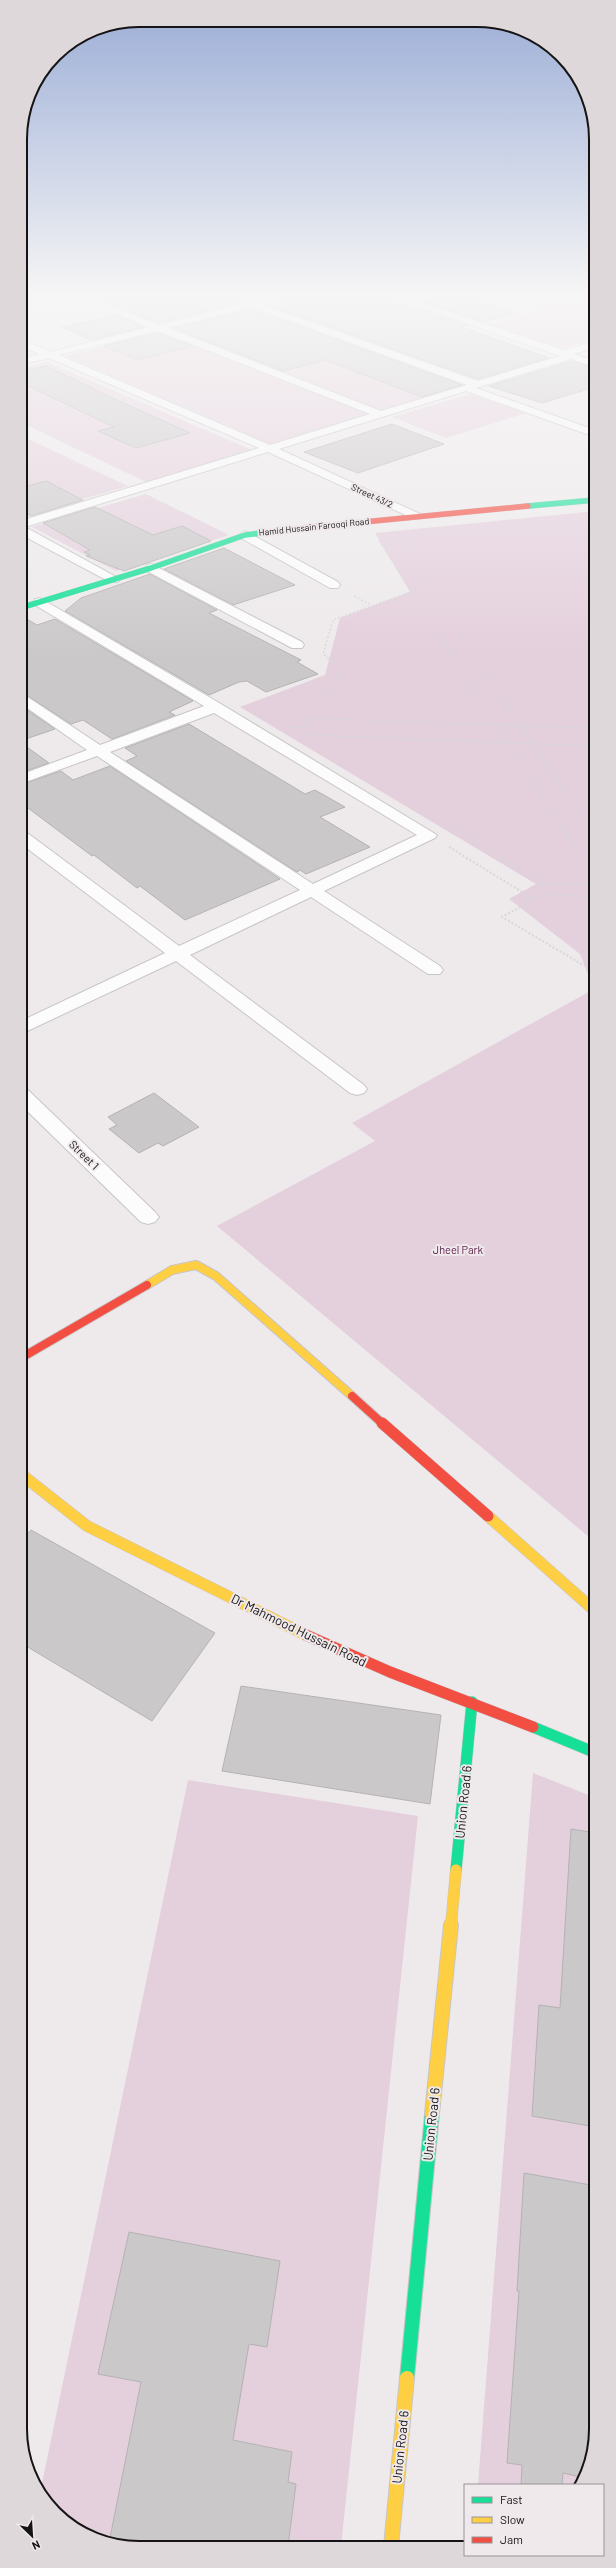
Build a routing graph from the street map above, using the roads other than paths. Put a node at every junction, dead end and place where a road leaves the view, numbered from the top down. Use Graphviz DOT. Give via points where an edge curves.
graph roads {
  1 [pos="197,418"];
  2 [pos="373,418"];
  3 [pos="550,418"];
  4 [pos="589,432"];
  5 [pos="270,449"];
  6 [pos="589,501"];
  7 [pos="416,516"];
  8 [pos="27,523"];
  9 [pos="27,534"];
  10 [pos="245,535"];
  11 [pos="151,568"];
  12 [pos="114,579"];
  13 [pos="334,585"];
  14 [pos="40,602"];
  15 [pos="27,606"];
  16 [pos="297,645"];
  17 [pos="27,701"];
  18 [pos="216,707"];
  19 [pos="99,751"];
  20 [pos="27,777"];
  21 [pos="27,840"];
  22 [pos="312,891"];
  23 [pos="180,954"];
  24 [pos="434,970"];
  25 [pos="27,1025"];
  26 [pos="357,1089"];
  27 [pos="27,1100"];
  28 [pos="148,1217"];
  29 [pos="27,1355"];
  30 [pos="27,1479"];
  31 [pos="589,1605"];
  32 [pos="472,1702"];
  33 [pos="589,1751"];
  34 [pos="392,2541"];
  1 -- 5 [label="street, Street 43/2"];
  2 -- 5 [label="street"];
  3 -- 4 [label="street"];
  5 -- 7 [label="street, Street 43/2"];
  5 -- 8 [label="street"];
  6 -- 7 [label="street, Hamid Hussain Farooqi Road"];
  7 -- 10 [label="street, Hamid Hussain Farooqi Road"];
  9 -- 12 [label="street"];
  10 -- 11 [label="street, Hamid Hussain Farooqi Road"];
  10 -- 13 [label="street"];
  11 -- 12 [label="street, Hamid Hussain Farooqi Road"];
  11 -- 16 [label="street"];
  12 -- 14 [label="street, Hamid Hussain Farooqi Road"];
  14 -- 15 [label="street, Hamid Hussain Farooqi Road"];
  14 -- 18 [label="street"];
  17 -- 19 [label="street"];
  18 -- 19 [label="street"];
  18 -- 22 [label="street" via="429,835"];
  19 -- 20 [label="street"];
  19 -- 22 [label="street"];
  21 -- 23 [label="street"];
  22 -- 23 [label="street"];
  22 -- 24 [label="street"];
  23 -- 25 [label="street"];
  23 -- 26 [label="street"];
  27 -- 28 [label="street, Street 1"];
  29 -- 31 [label="street" via="172,1270 196,1265 216,1276"];
  30 -- 32 [label="street, Dr Mahmood Hussain Road" via="87,1526 320,1642 397,1677"];
  32 -- 33 [label="street, Dr Mahmood Hussain Road"];
  32 -- 34 [label="street, Union Road 6"];
}
